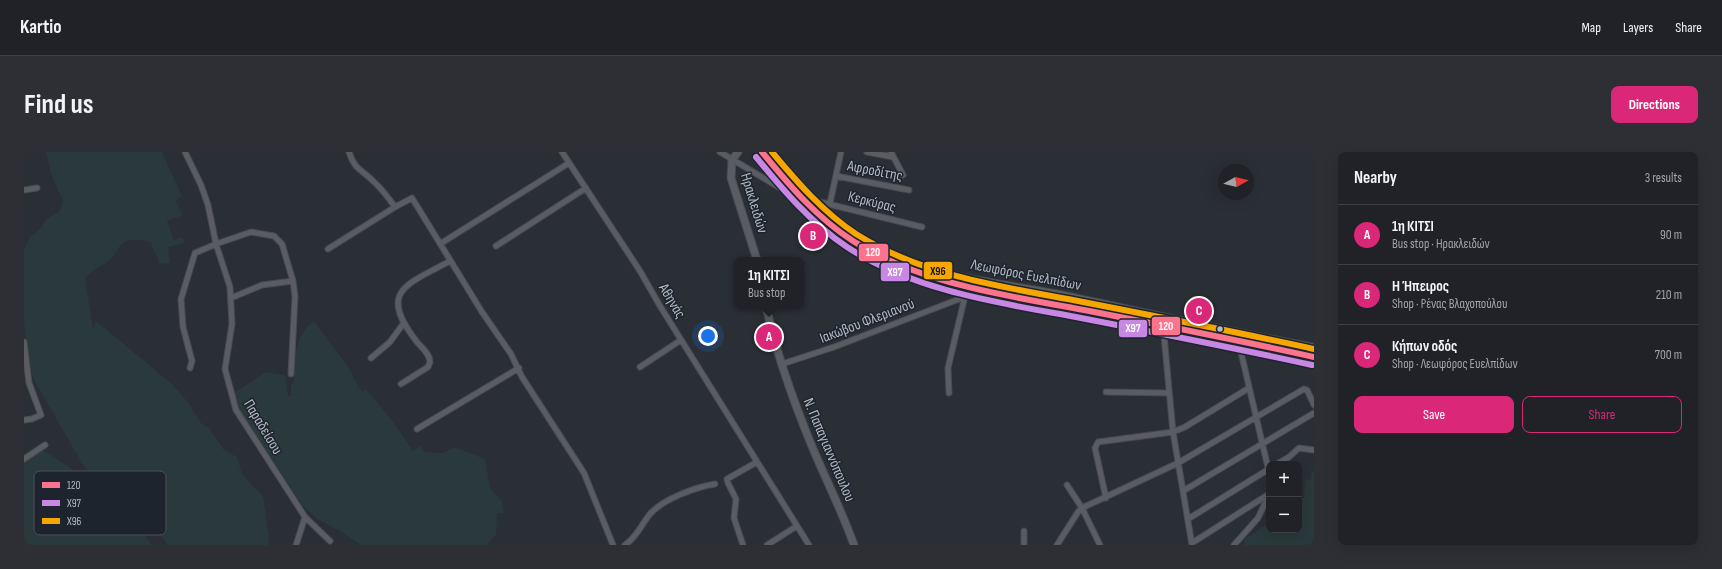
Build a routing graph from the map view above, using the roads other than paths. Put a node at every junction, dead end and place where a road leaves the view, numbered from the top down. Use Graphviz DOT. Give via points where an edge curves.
graph roads {
  1 [pos="185,152"];
  2 [pos="348,152"];
  3 [pos="562,152"];
  4 [pos="720,152"];
  5 [pos="762,152"];
  6 [pos="841,152"];
  7 [pos="867,152"];
  8 [pos="775,154"];
  9 [pos="892,154"];
  10 [pos="737,155"];
  11 [pos="569,163"];
  12 [pos="903,175"];
  13 [pos="836,176"];
  14 [pos="37,188"];
  15 [pos="586,188"];
  16 [pos="24,190"];
  17 [pos="908,190"];
  18 [pos="815,201"];
  19 [pos="830,204"];
  20 [pos="395,207"];
  21 [pos="922,227"];
  22 [pos="216,244"];
  23 [pos="440,244"];
  24 [pos="496,246"];
  25 [pos="328,249"];
  26 [pos="756,257"];
  27 [pos="450,261"];
  28 [pos="891,262"];
  29 [pos="293,281"];
  30 [pos="982,290"];
  31 [pos="965,296"];
  32 [pos="231,298"];
  33 [pos="767,309"];
  34 [pos="403,324"];
  35 [pos="1163,325"];
  36 [pos="1241,337"];
  37 [pos="681,340"];
  38 [pos="24,342"];
  39 [pos="1314,348"];
  40 [pos="25,355"];
  41 [pos="1314,357"];
  42 [pos="370,358"];
  43 [pos="782,364"];
  44 [pos="640,367"];
  45 [pos="190,368"];
  46 [pos="519,368"];
  47 [pos="291,374"];
  48 [pos="27,383"];
  49 [pos="400,384"];
  50 [pos="1249,388"];
  51 [pos="1106,392"];
  52 [pos="949,393"];
  53 [pos="1169,393"];
  54 [pos="1314,405"];
  55 [pos="1314,414"];
  56 [pos="1256,417"];
  57 [pos="24,420"];
  58 [pos="417,429"];
  59 [pos="1173,432"];
  60 [pos="1262,443"];
  61 [pos="45,445"];
  62 [pos="1314,450"];
  63 [pos="24,458"];
  64 [pos="1267,461"];
  65 [pos="1282,461"];
  66 [pos="756,462"];
  67 [pos="1178,463"];
  68 [pos="1266,472"];
  69 [pos="715,484"];
  70 [pos="1067,485"];
  71 [pos="1183,491"];
  72 [pos="1266,497"];
  73 [pos="1268,497"];
  74 [pos="1106,498"];
  75 [pos="1082,508"];
  76 [pos="305,517"];
  77 [pos="1188,520"];
  78 [pos="798,526"];
  79 [pos="1024,531"];
  80 [pos="330,541"];
  81 [pos="1192,544"];
  82 [pos="296,545"];
  83 [pos="613,545"];
  84 [pos="625,545"];
  85 [pos="743,545"];
  86 [pos="767,545"];
  87 [pos="809,545"];
  88 [pos="854,545"];
  89 [pos="1024,545"];
  90 [pos="1058,545"];
  91 [pos="1100,545"];
  92 [pos="1234,545"];
  1 -- 22 [label="street, Παραδείσου" via="208,205"];
  2 -- 20 [label="street" via="356,168 376,184"];
  3 -- 11 [label="street, Αθηνάς"];
  4 -- 10 [label="street"];
  5 -- 28 [label="main road, Λεωφόρος Ευελπίδων" via="824,219 853,242"];
  6 -- 13 [label="street"];
  7 -- 9 [label="street"];
  8 -- 18 [label="main road, Λεωφόρος Ευελπίδων"];
  9 -- 12 [label="street"];
  10 -- 26 [label="street, Ηρακλειδών" via="730,167 731,178"];
  10 -- 28 [label="street" via="789,194 819,223 858,251 884,267"];
  11 -- 15 [label="street, Αθηνάς"];
  11 -- 23 [label="street"];
  13 -- 17 [label="street, Αφροδίτης"];
  13 -- 19 [label="street"];
  14 -- 16 [label="street"];
  15 -- 24 [label="street"];
  15 -- 37 [label="street, Αθηνάς"];
  18 -- 19 [label="street, Κερκύρας"];
  18 -- 36 [label="main road, Λεωφόρος Ευελπίδων" via="857,236 888,253 930,269"];
  19 -- 21 [label="street, Κερκύρας"];
  20 -- 23 [label="street" via="412,198"];
  20 -- 25 [label="street"];
  22 -- 29 [label="street" via="251,232 274,236 282,244"];
  22 -- 32 [label="street, Παραδείσου"];
  22 -- 45 [label="street" via="195,253 181,299 183,327 192,361"];
  23 -- 27 [label="street"];
  27 -- 34 [label="street" via="404,287 398,297 398,311"];
  27 -- 46 [label="street"];
  28 -- 30 [label="main road, Λεωφόρος Ευελπίδων" via="928,276"];
  29 -- 32 [label="street" via="262,285"];
  29 -- 47 [label="street" via="295,309"];
  30 -- 31 [label="street, Ιακώβου Φλεριανού"];
  30 -- 35 [label="main road, Λεωφόρος Ευελπίδων"];
  31 -- 43 [label="street, Ιακώβου Φλεριανού" via="834,347"];
  31 -- 52 [label="street" via="948,368"];
  32 -- 76 [label="street, Παραδείσου" via="232,324 225,369 236,410"];
  33 -- 43 [label="street"];
  34 -- 42 [label="street" via="390,342"];
  34 -- 49 [label="street" via="428,355 430,362 428,367"];
  35 -- 36 [label="main road, Λεωφόρος Ευελπίδων"];
  35 -- 53 [label="street"];
  36 -- 39 [label="main road, Λεωφόρος Ευελπίδων"];
  36 -- 41 [label="main road, Λεωφόρος Ευελπίδων"];
  36 -- 50 [label="street" via="1240,348"];
  37 -- 44 [label="street"];
  37 -- 66 [label="street, Αθηνάς"];
  38 -- 40 [label="street"];
  40 -- 48 [label="street"];
  43 -- 88 [label="street, Ν. Παπαγιαννόπουλου" via="811,444"];
  46 -- 58 [label="street"];
  46 -- 83 [label="street" via="522,377 584,473"];
  48 -- 57 [label="street" via="41,415"];
  50 -- 56 [label="street"];
  50 -- 59 [label="street"];
  51 -- 53 [label="street"];
  53 -- 59 [label="street"];
  54 -- 56 [label="street" via="1307,390 1304,389"];
  55 -- 60 [label="street"];
  56 -- 60 [label="street"];
  56 -- 67 [label="street"];
  59 -- 67 [label="street"];
  59 -- 74 [label="street" via="1098,442 1095,448"];
  60 -- 64 [label="street"];
  60 -- 71 [label="street"];
  61 -- 63 [label="street"];
  62 -- 65 [label="street" via="1299,448"];
  66 -- 78 [label="street, Αθηνάς"];
  66 -- 85 [label="street" via="727,478 736,499 734,518"];
  67 -- 71 [label="street"];
  67 -- 74 [label="street"];
  68 -- 77 [label="street"];
  69 -- 84 [label="street" via="684,493 652,512 635,538"];
  70 -- 75 [label="street"];
  71 -- 77 [label="street"];
  72 -- 81 [label="street"];
  73 -- 92 [label="street" via="1258,518"];
  74 -- 75 [label="street"];
  75 -- 90 [label="street"];
  75 -- 91 [label="street"];
  76 -- 80 [label="street, Παραδείσου"];
  76 -- 82 [label="street"];
  77 -- 81 [label="street"];
  78 -- 86 [label="street"];
  78 -- 87 [label="street, Αθηνάς"];
  79 -- 89 [label="street"];
}
